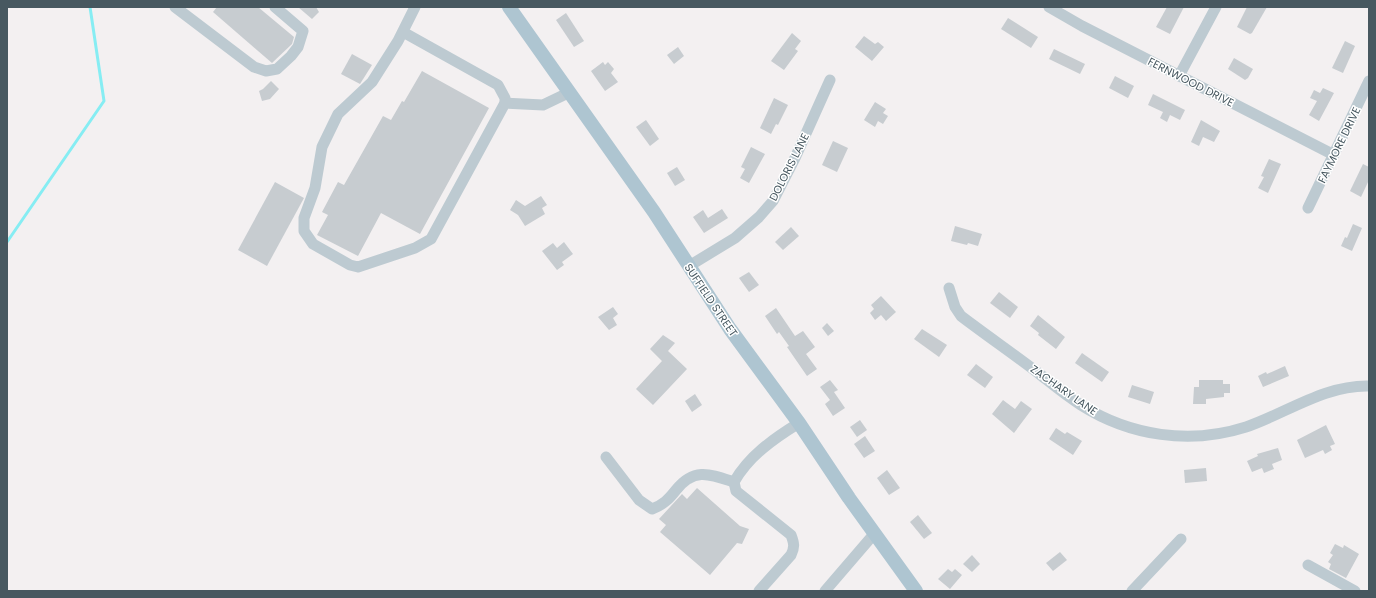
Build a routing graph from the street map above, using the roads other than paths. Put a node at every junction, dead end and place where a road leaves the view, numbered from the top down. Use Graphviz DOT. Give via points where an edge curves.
graph roads {
  1 [pos="175,7"];
  2 [pos="275,7"];
  3 [pos="415,7"];
  4 [pos="509,7"];
  5 [pos="1049,7"];
  6 [pos="1216,7"];
  7 [pos="403,32"];
  8 [pos="1179,76"];
  9 [pos="830,80"];
  10 [pos="1369,81"];
  11 [pos="568,93"];
  12 [pos="505,103"];
  13 [pos="1334,155"];
  14 [pos="1308,208"];
  15 [pos="688,266"];
  16 [pos="949,288"];
  17 [pos="1369,386"];
  18 [pos="799,423"];
  19 [pos="606,457"];
  20 [pos="734,482"];
  21 [pos="874,534"];
  22 [pos="1181,540"];
  23 [pos="1308,565"];
  24 [pos="759,591"];
  25 [pos="825,591"];
  26 [pos="916,591"];
  27 [pos="1132,591"];
  28 [pos="1355,591"];
  1 -- 2 [label="street" via="254,67 266,72 277,69 291,56 298,47 303,31"];
  3 -- 7 [label="street"];
  4 -- 11 [label="main road, SUFFIELD STREET"];
  5 -- 8 [label="street, FERNWOOD DRIVE"];
  6 -- 8 [label="street"];
  7 -- 12 [label="street" via="498,85"];
  7 -- 12 [label="street" via="372,82 338,114 322,147 315,188 304,218 304,231 314,244 358,267 415,248 431,239"];
  8 -- 13 [label="street, FERNWOOD DRIVE"];
  9 -- 15 [label="street, DOLORIS LANE" via="773,201 735,238"];
  10 -- 13 [label="street, FAYMORE DRIVE"];
  11 -- 12 [label="street" via="543,105"];
  11 -- 15 [label="main road, SUFFIELD STREET" via="654,212"];
  13 -- 14 [label="street, FAYMORE DRIVE"];
  15 -- 18 [label="main road, SUFFIELD STREET" via="730,329"];
  16 -- 17 [label="street, ZACHARY LANE" via="961,316 1080,405 1141,431 1186,437 1234,431 1327,393"];
  18 -- 20 [label="street" via="760,450"];
  18 -- 21 [label="main road, SUFFIELD STREET"];
  19 -- 20 [label="street" via="639,500 652,509 662,505 688,478 700,474 712,474"];
  20 -- 24 [label="street" via="736,491 791,535 794,542 791,555"];
  21 -- 25 [label="street"];
  21 -- 26 [label="main road, SUFFIELD STREET"];
  22 -- 27 [label="street"];
  23 -- 28 [label="street"];
}
